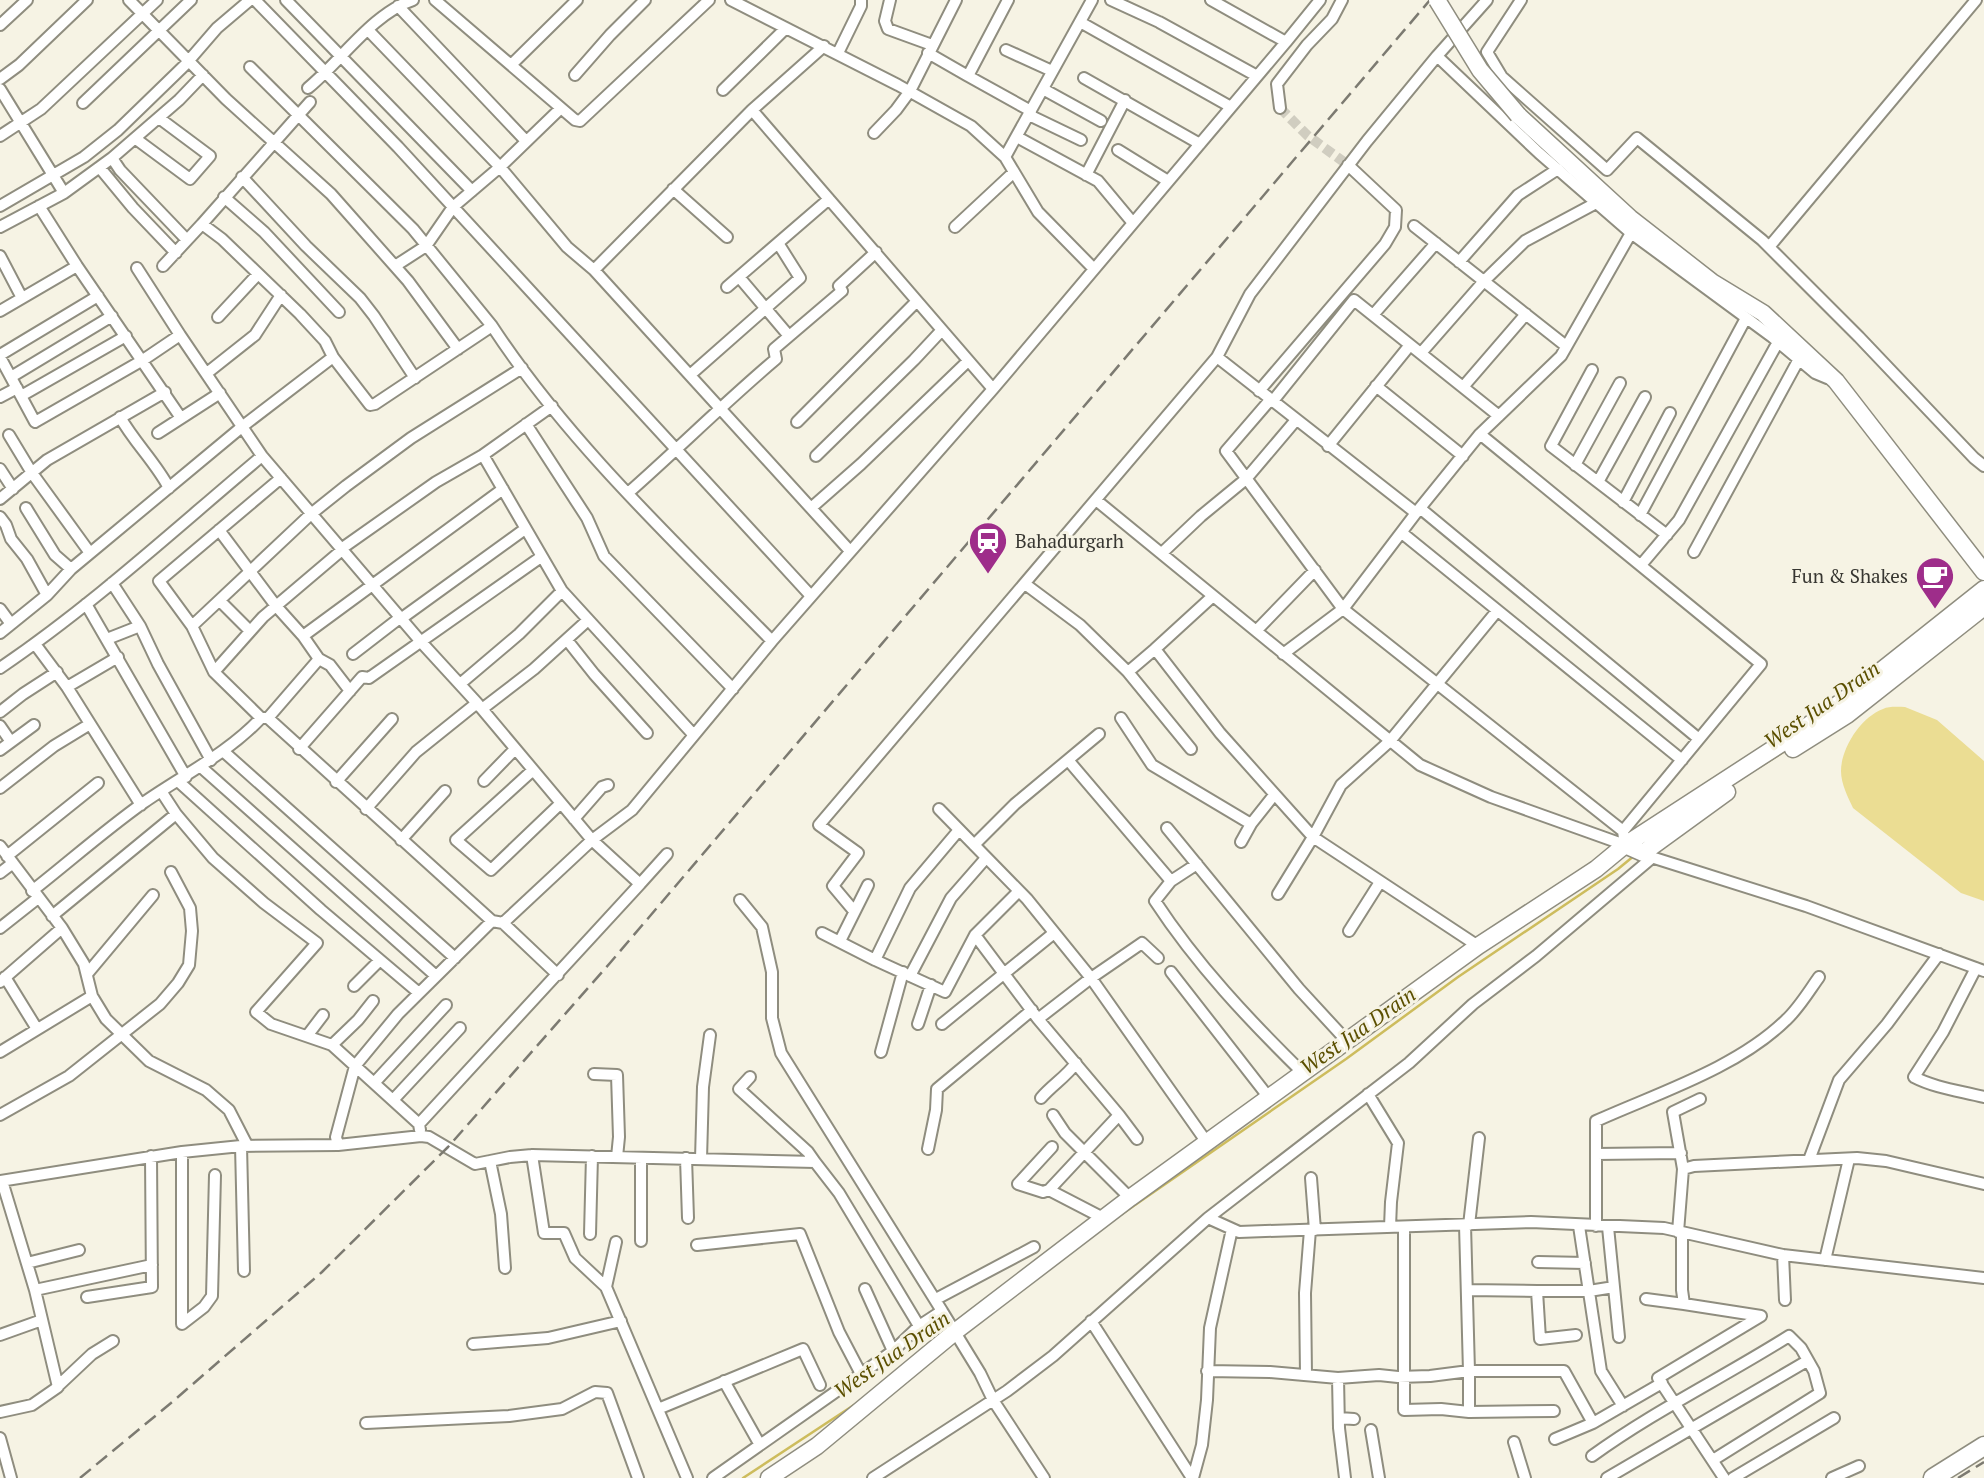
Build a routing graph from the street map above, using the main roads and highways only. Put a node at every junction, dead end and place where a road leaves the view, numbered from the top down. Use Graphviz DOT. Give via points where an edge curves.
graph roads {
  1 [pos="1437,0"];
  2 [pos="1984,572"];
  3 [pos="1984,589"];
  4 [pos="1984,607"];
  5 [pos="1624,838"];
  6 [pos="1984,1446"];
  7 [pos="1984,1460"];
  8 [pos="769,1478"];
  9 [pos="1933,1478"];
  10 [pos="1955,1478"];
  1 -- 2 [label="main road, bridge" via="1480,70 1518,115 1630,218 1712,282 1763,313 1836,382"];
  3 -- 5 [label="main road" via="1829,711"];
  4 -- 5 [label="main road" via="1847,715 1735,785 1648,855"];
  5 -- 8 [label="main road" via="1596,869 1478,946 1130,1198 956,1331 817,1446"];
  6 -- 9 [label="main road"];
  7 -- 10 [label="main road"];
}
